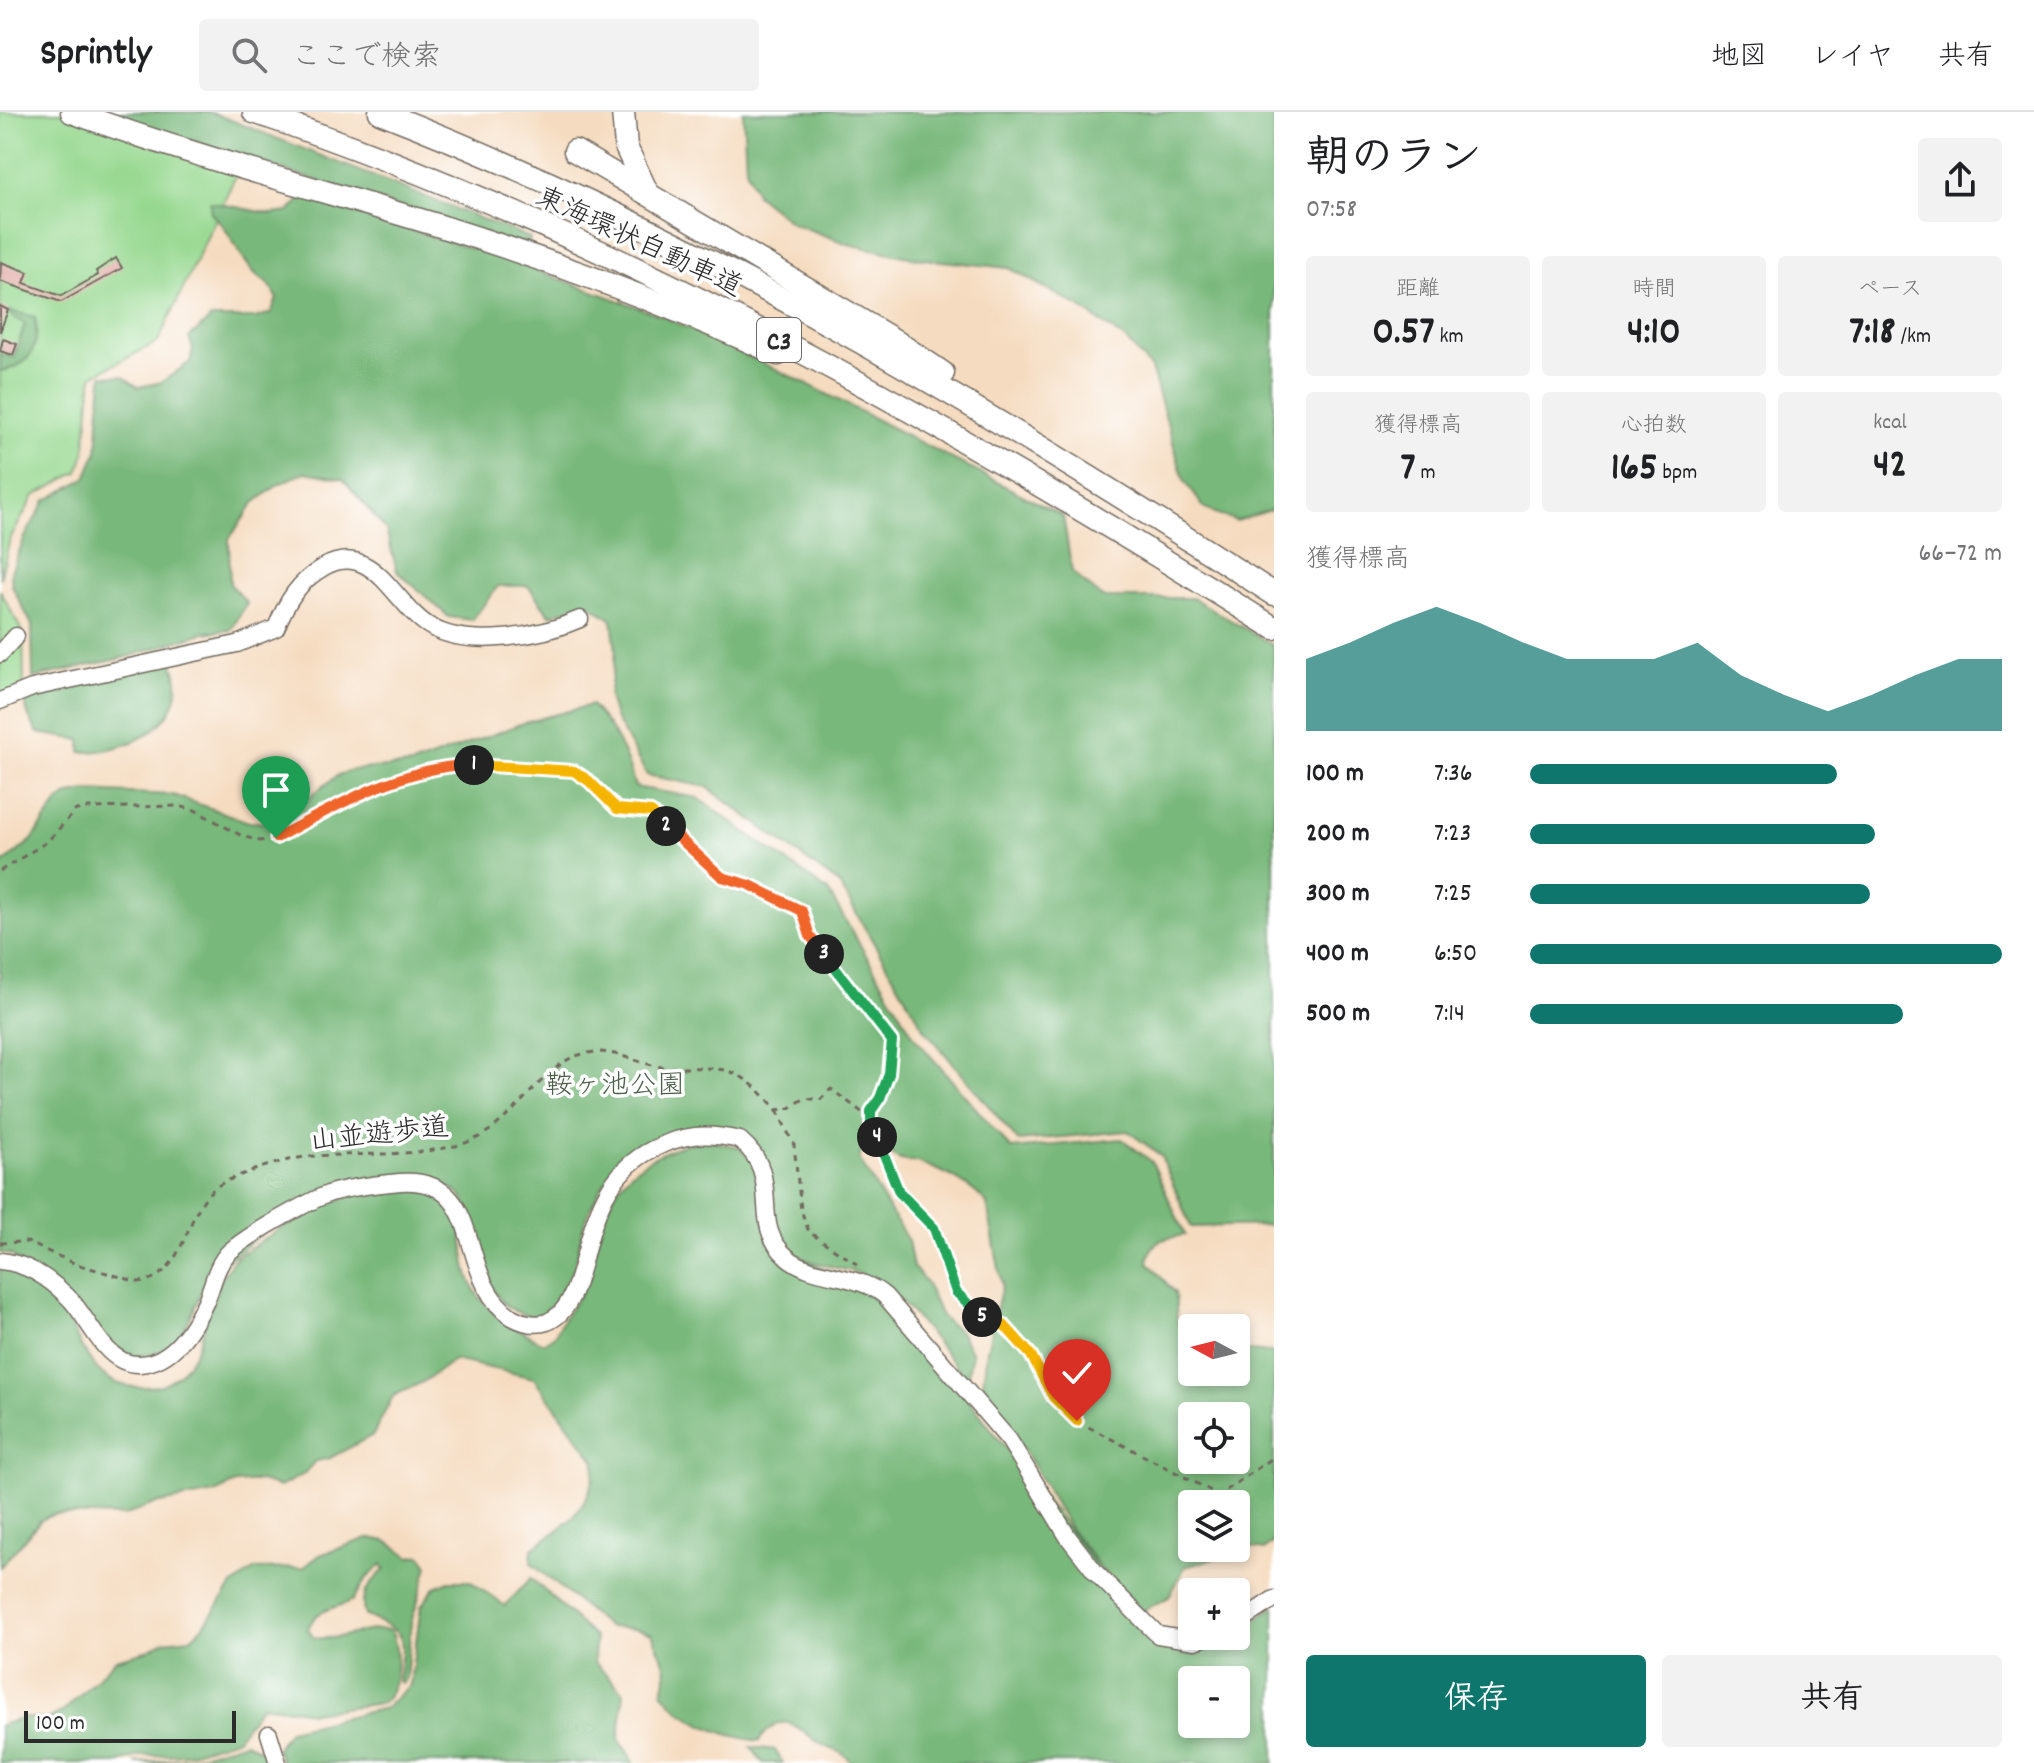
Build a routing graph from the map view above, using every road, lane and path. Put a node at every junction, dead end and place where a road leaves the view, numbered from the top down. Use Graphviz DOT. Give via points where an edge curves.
graph roads {
  1 [pos="72,112"];
  2 [pos="254,112"];
  3 [pos="380,112"];
  4 [pos="623,112"];
  5 [pos="575,151"];
  6 [pos="648,192"];
  7 [pos="911,414"];
  8 [pos="1099,481"];
  9 [pos="1274,594"];
  10 [pos="580,619"];
  11 [pos="1274,628"];
  12 [pos="16,636"];
  13 [pos="0,654"];
  14 [pos="0,701"];
  15 [pos="0,871"];
  16 [pos="777,1110"];
  17 [pos="871,1119"];
  18 [pos="0,1243"];
  19 [pos="0,1261"];
  20 [pos="865,1283"];
  21 [pos="1274,1457"];
  22 [pos="1274,1599"];
  23 [pos="1250,1615"];
  24 [pos="1178,1638"];
  25 [pos="269,1734"];
  26 [pos="278,1763"];
  1 -- 7 [label="highway" via="173,149 442,227 619,290 734,334"];
  2 -- 7 [label="highway, 東海環状自動車道 / C3" via="438,182 613,258 755,326"];
  3 -- 8 [label="highway, 東海環状自動車道 / C3" via="582,196 708,258"];
  4 -- 6 [label="highway" via="626,147"];
  5 -- 6 [label="highway"];
  6 -- 8 [label="highway" via="894,340"];
  7 -- 11 [label="highway, 東海環状自動車道 / C3" via="1081,509"];
  8 -- 9 [label="highway, 東海環状自動車道 / C3"];
  10 -- 14 [label="street" via="551,632 520,636 448,634 419,618 372,568 348,560 313,573 286,603 276,628 258,636 32,688"];
  12 -- 13 [label="street"];
  15 -- 17 [label="path" via="47,842 76,810 176,806 260,841 364,794 457,764 574,771 617,809 651,812 722,877 802,911 810,936 892,1041 889,1074"];
  16 -- 17 [label="path" via="805,1098 820,1100 831,1089"];
  16 -- 18 [label="path, 山並遊歩道" via="754,1087 720,1069 662,1067 600,1052 586,1054 570,1058 502,1122 463,1144 395,1155 311,1156 218,1185 174,1258 149,1281 76,1264 27,1242"];
  16 -- 20 [label="path" via="794,1145 801,1210 809,1232 860,1265"];
  17 -- 21 [label="path" via="899,1192 934,1228 956,1292 984,1319 1004,1325 1031,1355 1053,1397 1077,1421 1219,1495"];
  19 -- 20 [label="street" via="31,1269 70,1298 124,1363 151,1362 181,1343 227,1254 251,1236 329,1194 422,1182 448,1194 462,1213 490,1299 519,1321 536,1324 563,1311 573,1296 598,1206 623,1168 672,1140 695,1134 740,1140 755,1152 763,1165 767,1222 786,1256"];
  20 -- 24 [label="street" via="885,1296 974,1395 1009,1440 1068,1537 1115,1592 1158,1635"];
  22 -- 23 [label="street"];
  25 -- 26 [label="street"];
}
